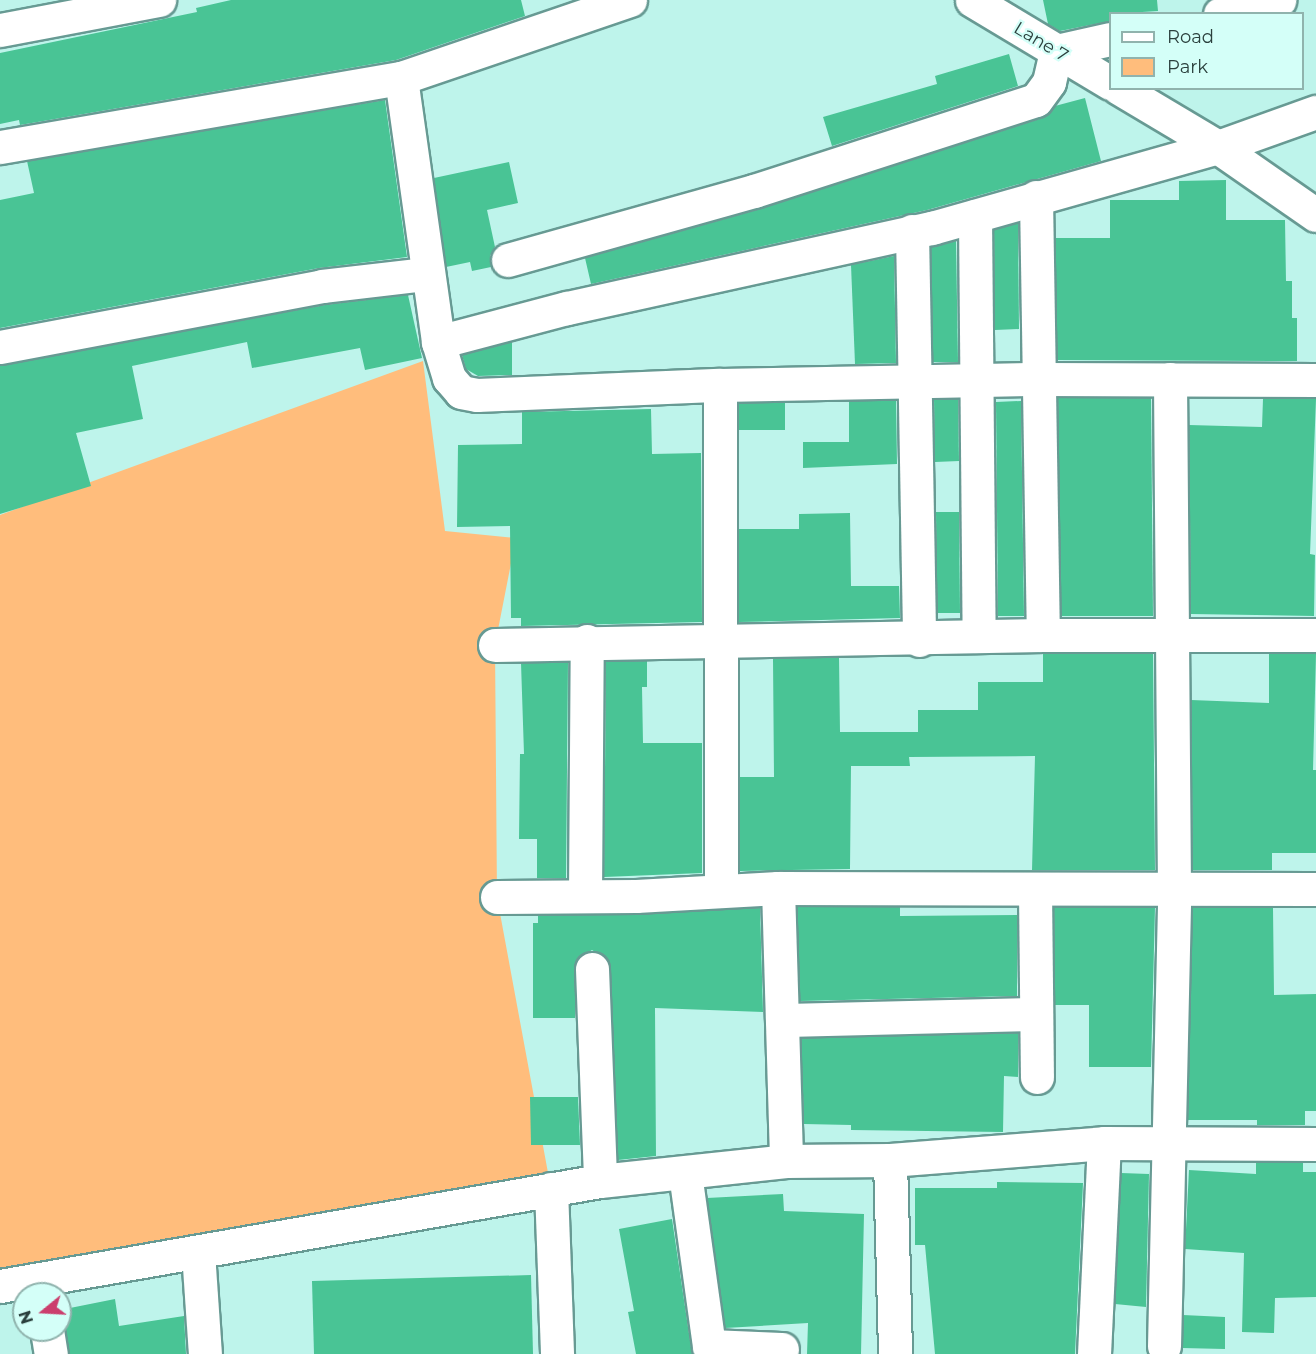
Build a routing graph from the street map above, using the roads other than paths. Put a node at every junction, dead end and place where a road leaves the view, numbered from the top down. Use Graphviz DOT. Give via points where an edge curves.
graph roads {
  1 [pos="159,0"];
  2 [pos="630,0"];
  3 [pos="972,0"];
  4 [pos="1279,0"];
  5 [pos="1228,12"];
  6 [pos="0,30"];
  7 [pos="1109,39"];
  8 [pos="1056,51"];
  9 [pos="401,78"];
  10 [pos="1109,82"];
  11 [pos="1122,90"];
  12 [pos="1316,112"];
  13 [pos="0,147"];
  14 [pos="1218,147"];
  15 [pos="1036,197"];
  16 [pos="1316,215"];
  17 [pos="975,216"];
  18 [pos="912,231"];
  19 [pos="508,260"];
  20 [pos="426,274"];
  21 [pos="438,342"];
  22 [pos="0,347"];
  23 [pos="1041,379"];
  24 [pos="1170,379"];
  25 [pos="1316,380"];
  26 [pos="977,383"];
  27 [pos="912,384"];
  28 [pos="720,385"];
  29 [pos="1043,635"];
  30 [pos="1316,635"];
  31 [pos="979,636"];
  32 [pos="1173,637"];
  33 [pos="722,639"];
  34 [pos="919,640"];
  35 [pos="587,641"];
  36 [pos="495,645"];
  37 [pos="778,888"];
  38 [pos="721,889"];
  39 [pos="1174,889"];
  40 [pos="1316,889"];
  41 [pos="1035,890"];
  42 [pos="585,896"];
  43 [pos="498,897"];
  44 [pos="592,969"];
  45 [pos="1036,1014"];
  46 [pos="782,1020"];
  47 [pos="1037,1077"];
  48 [pos="1171,1142"];
  49 [pos="1104,1143"];
  50 [pos="1316,1144"];
  51 [pos="890,1160"];
  52 [pos="786,1161"];
  53 [pos="685,1173"];
  54 [pos="600,1181"];
  55 [pos="551,1189"];
  56 [pos="198,1252"];
  57 [pos="63,1282"];
  58 [pos="1164,1346"];
  59 [pos="782,1349"];
  60 [pos="205,1354"];
  61 [pos="557,1354"];
  62 [pos="896,1354"];
  63 [pos="1094,1354"];
  1 -- 6 [label="street"];
  2 -- 9 [label="street"];
  3 -- 8 [label="street, Lane 7"];
  4 -- 5 [label="street"];
  7 -- 8 [label="street"];
  8 -- 10 [label="street, Lane 7"];
  8 -- 19 [label="street" via="1049,82 1036,100 754,191"];
  9 -- 13 [label="street"];
  9 -- 20 [label="street"];
  11 -- 14 [label="street"];
  12 -- 14 [label="street"];
  14 -- 15 [label="street"];
  14 -- 16 [label="street"];
  15 -- 17 [label="street"];
  15 -- 23 [label="street"];
  17 -- 18 [label="street"];
  17 -- 26 [label="street"];
  18 -- 21 [label="street" via="567,308"];
  18 -- 27 [label="street"];
  20 -- 21 [label="street"];
  20 -- 22 [label="street" via="300,290"];
  21 -- 28 [label="street" via="449,378 455,388 469,395"];
  23 -- 24 [label="street"];
  23 -- 26 [label="street"];
  23 -- 29 [label="street"];
  24 -- 25 [label="street"];
  24 -- 32 [label="street"];
  26 -- 27 [label="street"];
  26 -- 31 [label="street"];
  27 -- 28 [label="street"];
  27 -- 34 [label="street"];
  28 -- 33 [label="street"];
  29 -- 31 [label="street"];
  29 -- 32 [label="street"];
  30 -- 32 [label="street"];
  31 -- 34 [label="street"];
  32 -- 39 [label="street"];
  33 -- 34 [label="street"];
  33 -- 35 [label="street"];
  33 -- 38 [label="street"];
  35 -- 36 [label="street"];
  35 -- 42 [label="street"];
  37 -- 38 [label="street"];
  37 -- 41 [label="street"];
  37 -- 46 [label="street"];
  38 -- 42 [label="street"];
  39 -- 40 [label="street"];
  39 -- 41 [label="street"];
  39 -- 48 [label="street"];
  41 -- 45 [label="street"];
  42 -- 43 [label="street"];
  44 -- 54 [label="street"];
  45 -- 46 [label="street"];
  45 -- 47 [label="street"];
  46 -- 52 [label="street"];
  48 -- 49 [label="street"];
  48 -- 50 [label="street"];
  48 -- 58 [label="street"];
  49 -- 51 [label="street"];
  49 -- 63 [label="street"];
  51 -- 52 [label="street"];
  51 -- 62 [label="street"];
  52 -- 53 [label="street"];
  53 -- 54 [label="street"];
  53 -- 59 [label="street" via="709,1346"];
  54 -- 55 [label="street"];
  55 -- 56 [label="street"];
  55 -- 61 [label="street"];
  56 -- 57 [label="street"];
  56 -- 60 [label="street"];
}
